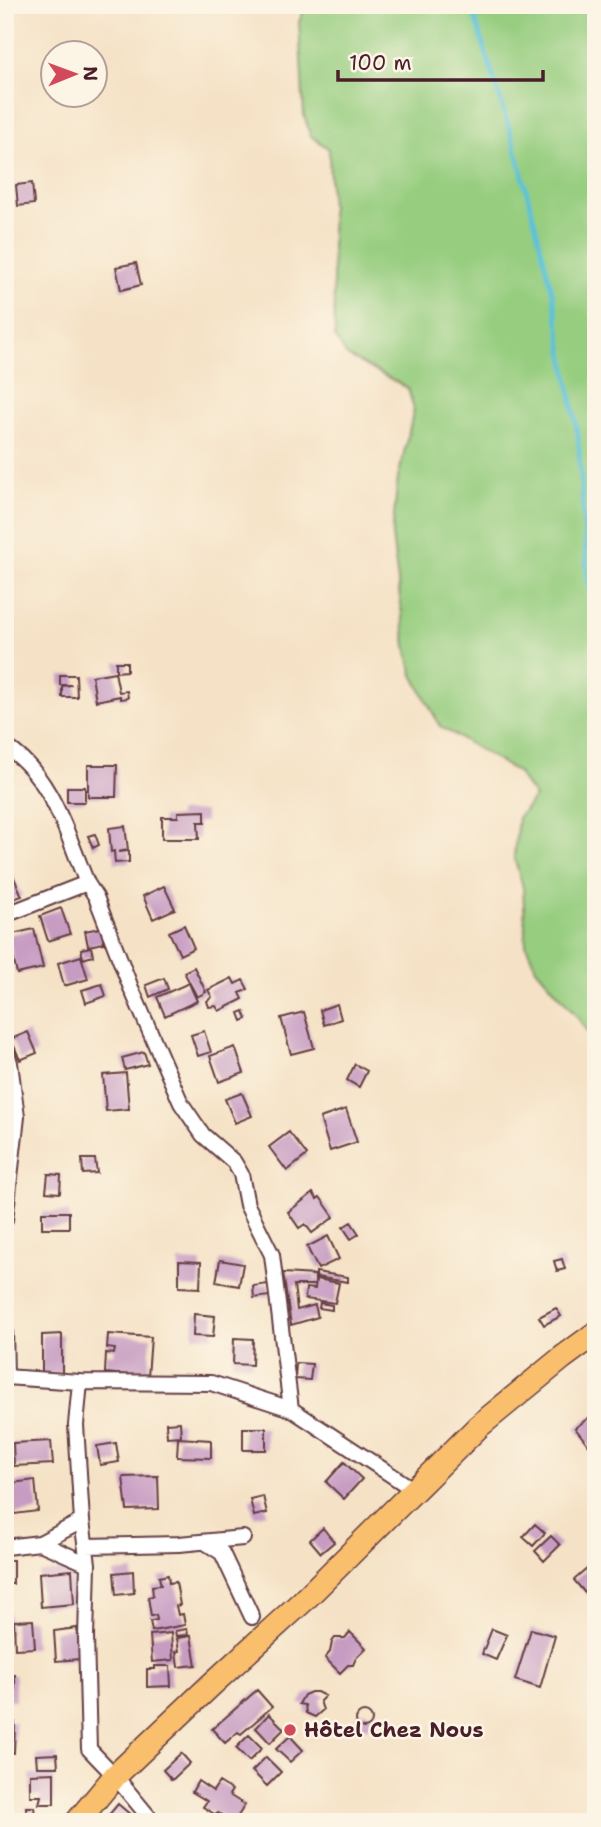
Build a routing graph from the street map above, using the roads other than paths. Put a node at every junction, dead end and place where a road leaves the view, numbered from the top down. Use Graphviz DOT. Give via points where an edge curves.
graph roads {
  1 [pos="5,746"];
  2 [pos="87,883"];
  3 [pos="5,915"];
  4 [pos="5,1046"];
  5 [pos="17,1117"];
  6 [pos="5,1128"];
  7 [pos="5,1220"];
  8 [pos="5,1327"];
  9 [pos="596,1334"];
  10 [pos="5,1377"];
  11 [pos="80,1382"];
  12 [pos="292,1409"];
  13 [pos="414,1490"];
  14 [pos="82,1521"];
  15 [pos="243,1538"];
  16 [pos="205,1542"];
  17 [pos="40,1543"];
  18 [pos="86,1546"];
  19 [pos="5,1547"];
  20 [pos="88,1564"];
  21 [pos="252,1617"];
  22 [pos="116,1776"];
  23 [pos="77,1822"];
  24 [pos="153,1822"];
  1 -- 2 [label="street" via="35,771 48,791"];
  2 -- 3 [label="street"];
  2 -- 12 [label="street" via="181,1103 203,1135 241,1174 247,1205 272,1255"];
  4 -- 5 [label="street"];
  5 -- 6 [label="street"];
  5 -- 7 [label="street"];
  8 -- 10 [label="street"];
  9 -- 13 [label="main road" via="479,1426"];
  10 -- 11 [label="street"];
  11 -- 12 [label="street" via="211,1383"];
  11 -- 14 [label="street" via="76,1425"];
  12 -- 13 [label="street"];
  13 -- 22 [label="main road"];
  14 -- 17 [label="street"];
  14 -- 18 [label="street"];
  15 -- 16 [label="street"];
  16 -- 18 [label="street"];
  16 -- 21 [label="street" via="222,1553"];
  17 -- 19 [label="street"];
  17 -- 20 [label="street"];
  18 -- 20 [label="street"];
  20 -- 22 [label="street" via="89,1749"];
  22 -- 23 [label="main road"];
  22 -- 24 [label="street"];
}
